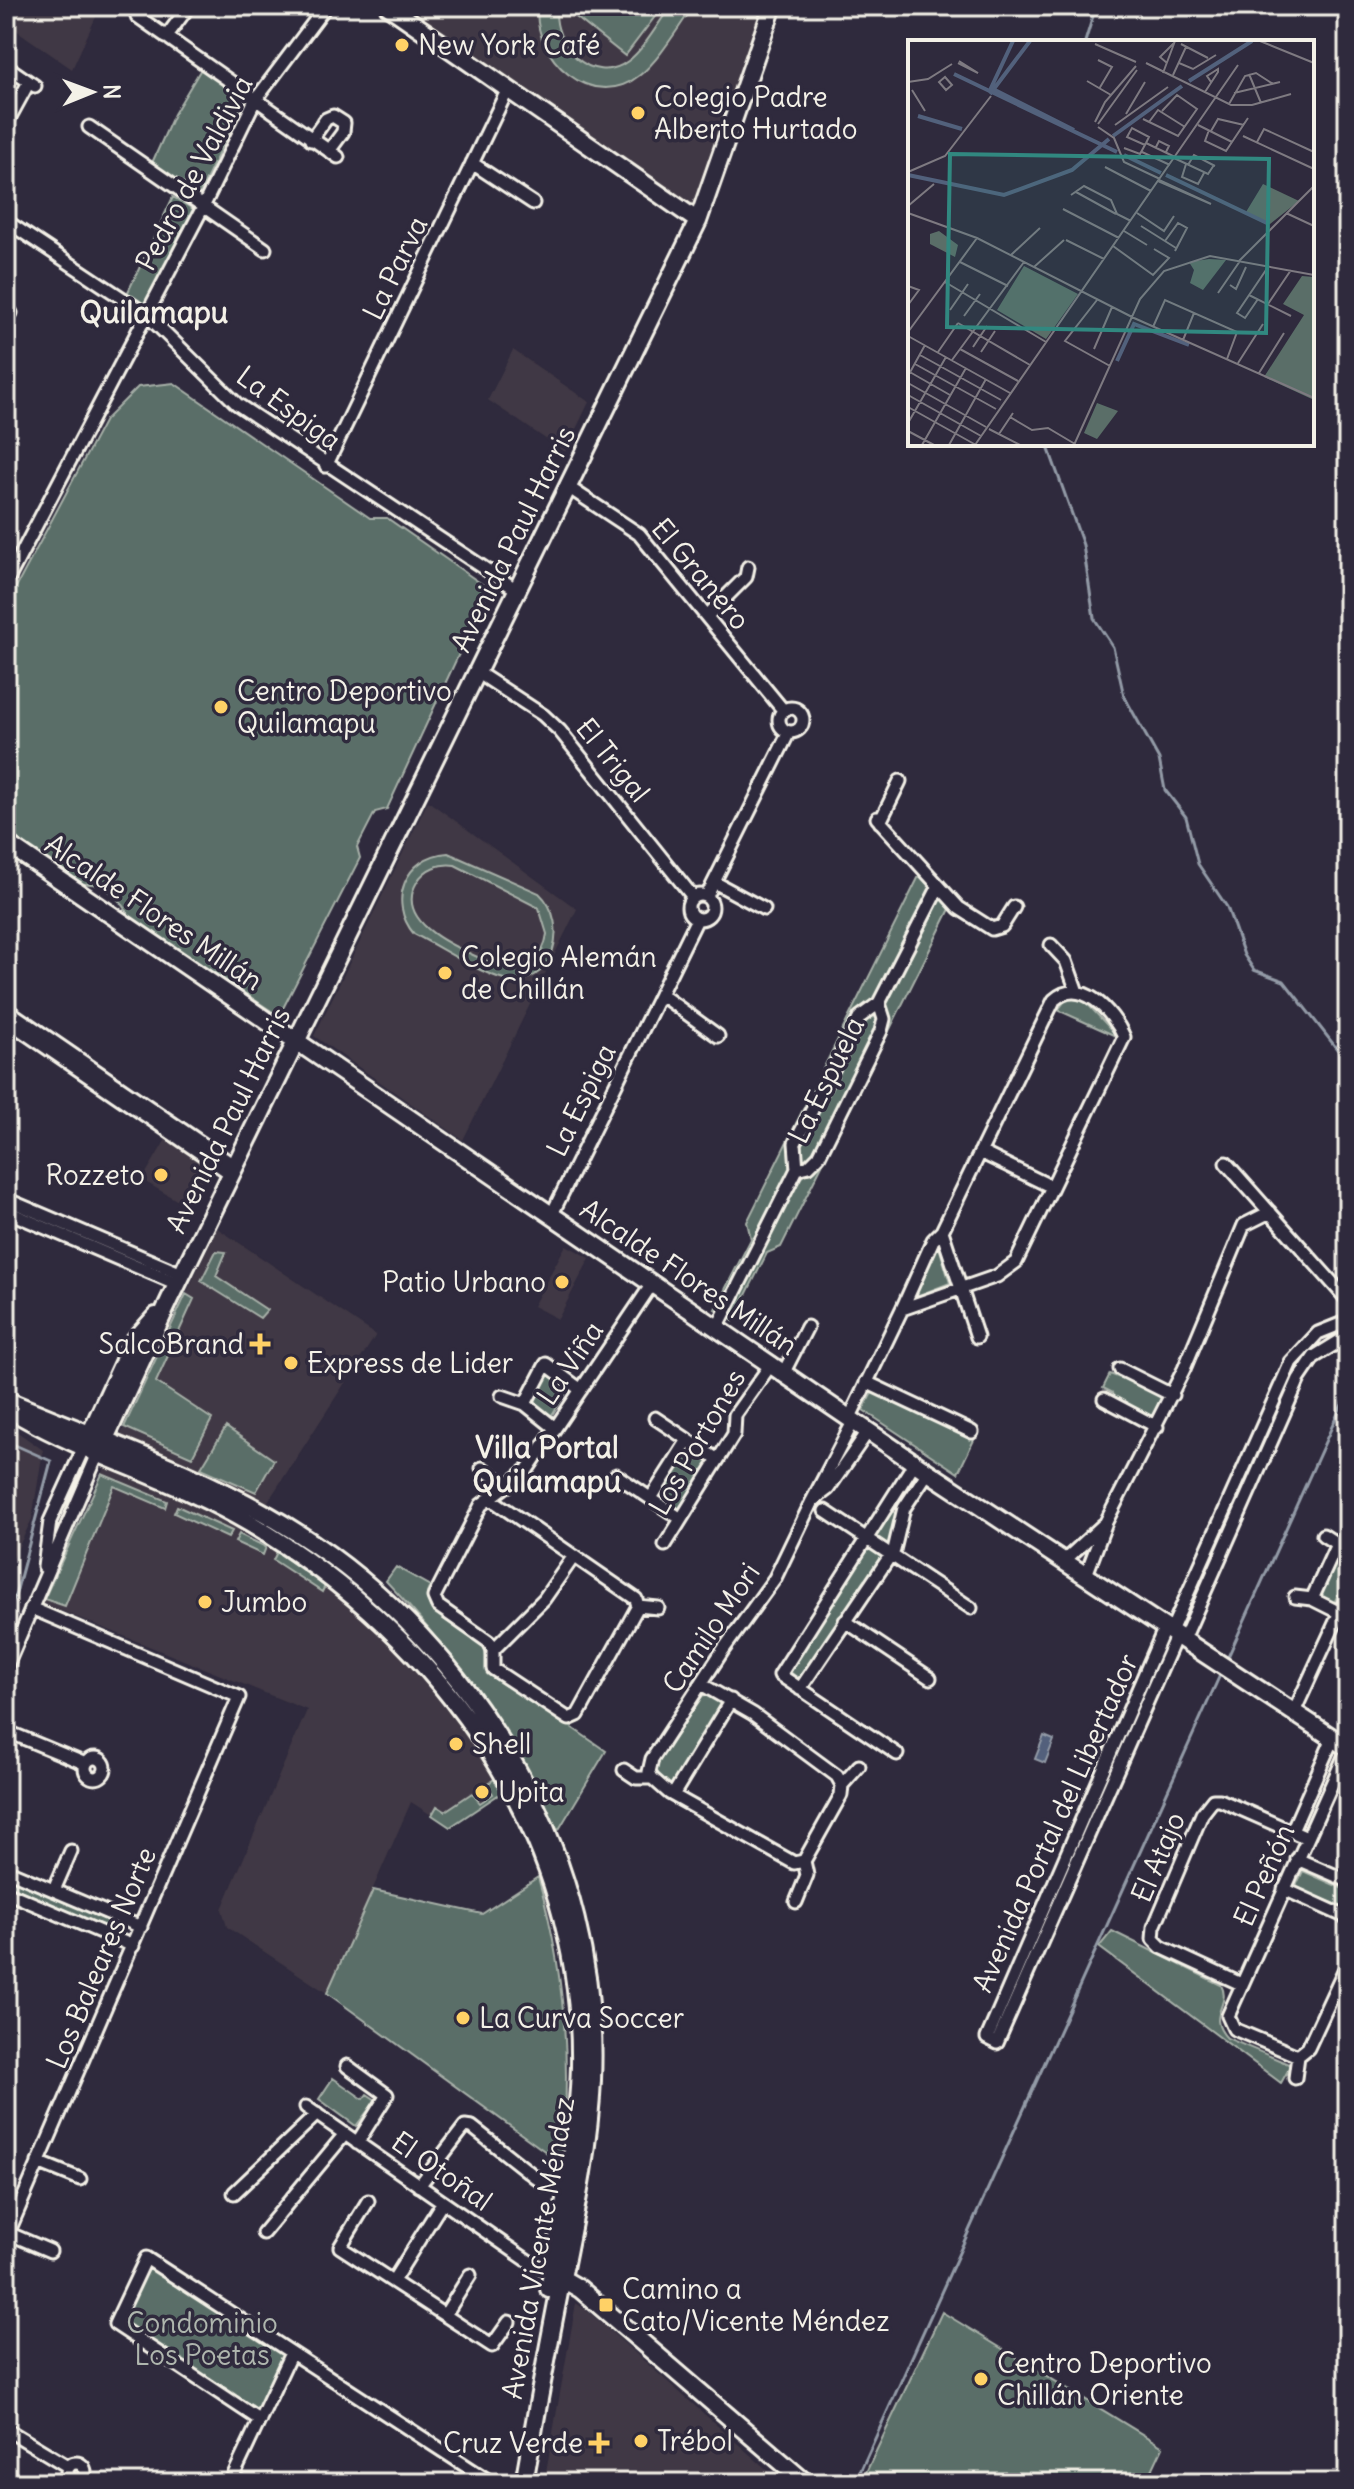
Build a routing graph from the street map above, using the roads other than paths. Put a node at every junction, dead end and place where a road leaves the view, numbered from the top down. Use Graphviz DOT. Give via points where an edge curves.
graph roads {
  1 [pos="189,6"];
  2 [pos="326,6"];
  3 [pos="388,6"];
  4 [pos="773,6"];
  5 [pos="137,16"];
  6 [pos="166,37"];
  7 [pos="6,66"];
  8 [pos="507,91"];
  9 [pos="254,102"];
  10 [pos="6,124"];
  11 [pos="89,127"];
  12 [pos="311,140"];
  13 [pos="472,163"];
  14 [pos="533,203"];
  15 [pos="204,205"];
  16 [pos="6,221"];
  17 [pos="698,221"];
  18 [pos="265,249"];
  19 [pos="146,314"];
  20 [pos="326,466"];
  21 [pos="568,487"];
  22 [pos="748,567"];
  23 [pos="8,577"];
  24 [pos="517,590"];
  25 [pos="707,616"];
  26 [pos="477,672"];
  27 [pos="783,710"];
  28 [pos="789,732"];
  29 [pos="900,781"];
  30 [pos="6,843"];
  31 [pos="714,882"];
  32 [pos="939,886"];
  33 [pos="707,896"];
  34 [pos="693,897"];
  35 [pos="1014,907"];
  36 [pos="764,909"];
  37 [pos="697,919"];
  38 [pos="1051,945"];
  39 [pos="1076,989"];
  40 [pos="660,994"];
  41 [pos="879,1003"];
  42 [pos="6,1009"];
  43 [pos="6,1020"];
  44 [pos="718,1036"];
  45 [pos="297,1040"];
  46 [pos="980,1152"];
  47 [pos="1226,1163"];
  48 [pos="797,1169"];
  49 [pos="233,1170"];
  50 [pos="1052,1187"];
  51 [pos="6,1199"];
  52 [pos="6,1211"];
  53 [pos="1270,1212"];
  54 [pos="551,1216"];
  55 [pos="942,1231"];
  56 [pos="652,1284"];
  57 [pos="176,1286"];
  58 [pos="959,1289"];
  59 [pos="1345,1297"];
  60 [pos="902,1309"];
  61 [pos="1348,1321"];
  62 [pos="807,1327"];
  63 [pos="717,1328"];
  64 [pos="1348,1336"];
  65 [pos="977,1337"];
  66 [pos="778,1367"];
  67 [pos="1120,1369"];
  68 [pos="866,1382"];
  69 [pos="581,1390"];
  70 [pos="1172,1395"];
  71 [pos="502,1396"];
  72 [pos="1104,1399"];
  73 [pos="6,1400"];
  74 [pos="525,1404"];
  75 [pos="6,1407"];
  76 [pos="655,1418"];
  77 [pos="852,1419"];
  78 [pos="1157,1427"];
  79 [pos="555,1428"];
  80 [pos="869,1430"];
  81 [pos="972,1432"];
  82 [pos="688,1440"];
  83 [pos="94,1446"];
  84 [pos="718,1460"];
  85 [pos="921,1467"];
  86 [pos="482,1468"];
  87 [pos="616,1475"];
  88 [pos="507,1486"];
  89 [pos="651,1498"];
  90 [pos="491,1499"];
  91 [pos="812,1501"];
  92 [pos="825,1511"];
  93 [pos="681,1519"];
  94 [pos="1106,1522"];
  95 [pos="1323,1535"];
  96 [pos="866,1538"];
  97 [pos="665,1545"];
  98 [pos="1342,1547"];
  99 [pos="891,1555"];
  100 [pos="574,1556"];
  101 [pos="1064,1561"];
  102 [pos="1086,1575"];
  103 [pos="1348,1595"];
  104 [pos="1295,1597"];
  105 [pos="1312,1599"];
  106 [pos="638,1606"];
  107 [pos="31,1608"];
  108 [pos="658,1608"];
  109 [pos="971,1608"];
  110 [pos="1340,1613"];
  111 [pos="845,1621"];
  112 [pos="1174,1633"];
  113 [pos="493,1650"];
  114 [pos="6,1668"];
  115 [pos="930,1678"];
  116 [pos="701,1684"];
  117 [pos="800,1689"];
  118 [pos="731,1700"];
  119 [pos="1294,1712"];
  120 [pos="6,1731"];
  121 [pos="1333,1738"];
  122 [pos="1348,1748"];
  123 [pos="897,1754"];
  124 [pos="86,1764"];
  125 [pos="859,1766"];
  126 [pos="624,1770"];
  127 [pos="652,1778"];
  128 [pos="842,1785"];
  129 [pos="673,1795"];
  130 [pos="1292,1831"];
  131 [pos="1307,1838"];
  132 [pos="71,1851"];
  133 [pos="1297,1859"];
  134 [pos="804,1861"];
  135 [pos="6,1870"];
  136 [pos="1348,1881"];
  137 [pos="1284,1889"];
  138 [pos="54,1890"];
  139 [pos="6,1892"];
  140 [pos="796,1902"];
  141 [pos="1348,1918"];
  142 [pos="141,1927"];
  143 [pos="133,1946"];
  144 [pos="1348,1962"];
  145 [pos="1241,1984"];
  146 [pos="992,2041"];
  147 [pos="1298,2056"];
  148 [pos="347,2066"];
  149 [pos="1295,2078"];
  150 [pos="345,2134"];
  151 [pos="357,2143"];
  152 [pos="38,2162"];
  153 [pos="80,2179"];
  154 [pos="544,2184"];
  155 [pos="419,2186"];
  156 [pos="234,2193"];
  157 [pos="368,2201"];
  158 [pos="442,2203"];
  159 [pos="263,2233"];
  160 [pos="7,2236"];
  161 [pos="50,2251"];
  162 [pos="559,2273"];
  163 [pos="470,2275"];
  164 [pos="393,2281"];
  165 [pos="445,2315"];
  166 [pos="509,2322"];
  167 [pos="291,2353"];
  168 [pos="260,2420"];
  169 [pos="6,2429"];
  170 [pos="80,2482"];
  171 [pos="230,2483"];
  172 [pos="492,2483"];
  173 [pos="514,2483"];
  174 [pos="524,2483"];
  175 [pos="806,2483"];
  1 -- 6 [label="street"];
  2 -- 9 [label="street, Pedro de Valdivia"];
  3 -- 8 [label="main road"];
  4 -- 17 [label="main road, Avenida Paul Harris"];
  5 -- 6 [label="street"];
  6 -- 9 [label="street"];
  7 -- 10 [label="street" via="33,84"];
  8 -- 13 [label="street, La Parva"];
  8 -- 17 [label="main road"];
  9 -- 12 [label="street"];
  9 -- 15 [label="street, Pedro de Valdivia"];
  11 -- 15 [label="street"];
  12 -- 12 [label="street" via="326,119 333,116 344,123 333,154"];
  13 -- 14 [label="street"];
  13 -- 20 [label="street, La Parva"];
  15 -- 18 [label="street"];
  15 -- 19 [label="street, Pedro de Valdivia"];
  16 -- 19 [label="street, La Espiga"];
  17 -- 21 [label="main road, Avenida Paul Harris"];
  19 -- 20 [label="street, La Espiga" via="237,404"];
  19 -- 23 [label="street, Pedro de Valdivia"];
  20 -- 24 [label="street, La Espiga"];
  21 -- 24 [label="main road, Avenida Paul Harris"];
  21 -- 25 [label="street, El Granero" via="639,534"];
  22 -- 25 [label="street" via="746,577"];
  24 -- 26 [label="main road, Avenida Paul Harris"];
  25 -- 27 [label="street, El Granero"];
  26 -- 34 [label="street, El Trigal" via="560,731"];
  26 -- 45 [label="main road, Avenida Paul Harris"];
  27 -- 28 [label="street" via="779,725"];
  27 -- 28 [label="street, La Espiga" via="795,708 803,717 800,728"];
  28 -- 31 [label="street, La Espiga"];
  29 -- 32 [label="street" via="879,820"];
  30 -- 45 [label="main road, Alcalde Flores Millán"];
  31 -- 33 [label="street, La Espiga"];
  31 -- 36 [label="street"];
  32 -- 35 [label="street" via="959,908 992,929 1002,926"];
  32 -- 41 [label="street, La Espuela"];
  33 -- 34 [label="street"];
  33 -- 37 [label="street, La Espiga" via="712,910"];
  34 -- 37 [label="street" via="688,907"];
  37 -- 40 [label="street, La Espiga"];
  38 -- 39 [label="street" via="1066,961"];
  39 -- 46 [label="street, Camilo Mori" via="1063,991 1054,1000"];
  39 -- 50 [label="street" via="1087,992 1124,1037"];
  40 -- 44 [label="street"];
  40 -- 54 [label="street, La Espiga"];
  41 -- 48 [label="street, La Espuela" via="860,1017 795,1143"];
  41 -- 48 [label="street, La Espuela" via="884,1019 867,1059 819,1156"];
  42 -- 49 [label="street"];
  43 -- 49 [label="street"];
  45 -- 49 [label="main road, Avenida Paul Harris"];
  45 -- 54 [label="main road, Alcalde Flores Millán"];
  46 -- 50 [label="street"];
  46 -- 55 [label="street, Camilo Mori"];
  47 -- 53 [label="street"];
  48 -- 63 [label="street, La Espuela"];
  49 -- 57 [label="main road, Avenida Paul Harris"];
  50 -- 58 [label="street" via="1016,1262 997,1276"];
  51 -- 57 [label="street"];
  52 -- 57 [label="street"];
  53 -- 59 [label="street"];
  53 -- 70 [label="street" via="1244,1225"];
  54 -- 56 [label="main road, Alcalde Flores Millán"];
  55 -- 58 [label="street"];
  55 -- 60 [label="street, Camilo Mori"];
  56 -- 63 [label="main road, Alcalde Flores Millán"];
  56 -- 69 [label="street, La Viña"];
  57 -- 83 [label="main road, Avenida Paul Harris"];
  58 -- 60 [label="street"];
  58 -- 65 [label="street"];
  60 -- 68 [label="street, Camilo Mori"];
  61 -- 112 [label="street, Avenida Portal del Libertador" via="1318,1333 1291,1362"];
  62 -- 66 [label="street, Los Portones"];
  63 -- 66 [label="main road, Alcalde Flores Millán"];
  64 -- 112 [label="street, Avenida Portal del Libertador" via="1314,1357 1299,1379"];
  66 -- 77 [label="main road, Alcalde Flores Millán"];
  66 -- 84 [label="street, Los Portones" via="735,1415 734,1434"];
  67 -- 70 [label="street"];
  68 -- 77 [label="street, Camilo Mori"];
  68 -- 81 [label="street"];
  69 -- 74 [label="street" via="546,1364"];
  69 -- 79 [label="street, La Viña"];
  70 -- 78 [label="street"];
  71 -- 74 [label="street"];
  72 -- 78 [label="street"];
  73 -- 83 [label="main road, Avenida Vicente Méndez"];
  74 -- 79 [label="street"];
  75 -- 83 [label="main road, Avenida Vicente Méndez"];
  76 -- 82 [label="street"];
  77 -- 80 [label="main road, Alcalde Flores Millán"];
  77 -- 91 [label="street, Camilo Mori"];
  78 -- 94 [label="street"];
  79 -- 88 [label="street, La Viña" via="527,1470"];
  80 -- 85 [label="main road, Alcalde Flores Millán"];
  80 -- 91 [label="street, Camilo Mori" via="828,1489"];
  82 -- 84 [label="street"];
  82 -- 89 [label="street"];
  83 -- 107 [label="street, Avenida Paul Harris" via="50,1521 42,1583"];
  83 -- 162 [label="main road, Avenida Vicente Méndez" via="275,1538 352,1594 442,1684 485,1741 523,1807 556,1895 578,2010 577,2121"];
  83 -- 162 [label="main road, Avenida Vicente Méndez" via="242,1501 343,1564 429,1643 509,1755 553,1849 576,1918 589,1993 590,2120"];
  84 -- 93 [label="street, Los Portones"];
  85 -- 96 [label="street"];
  85 -- 99 [label="street"];
  85 -- 101 [label="main road, Alcalde Flores Millán"];
  86 -- 88 [label="street"];
  87 -- 89 [label="street"];
  88 -- 90 [label="street, La Viña"];
  89 -- 93 [label="street"];
  90 -- 100 [label="street"];
  90 -- 113 [label="street, La Viña" via="476,1513 434,1597 438,1606"];
  91 -- 116 [label="street, Camilo Mori" via="775,1578"];
  92 -- 96 [label="street"];
  93 -- 97 [label="street, Los Portones"];
  94 -- 101 [label="street"];
  94 -- 102 [label="street"];
  95 -- 98 [label="street"];
  96 -- 99 [label="street"];
  96 -- 117 [label="street" via="780,1675"];
  98 -- 105 [label="street"];
  99 -- 109 [label="street"];
  99 -- 111 [label="street"];
  100 -- 106 [label="street" via="636,1599"];
  100 -- 113 [label="street" via="544,1599"];
  101 -- 102 [label="main road, Alcalde Flores Millán"];
  102 -- 112 [label="main road, Alcalde Flores Millán"];
  103 -- 110 [label="street"];
  104 -- 105 [label="street"];
  105 -- 110 [label="street"];
  106 -- 108 [label="street"];
  106 -- 113 [label="street" via="578,1715 569,1719 493,1669"];
  107 -- 114 [label="street, Avenida Paul Harris"];
  107 -- 142 [label="street, Los Baleares Norte" via="239,1697"];
  110 -- 119 [label="street"];
  111 -- 115 [label="street"];
  111 -- 117 [label="street"];
  112 -- 119 [label="main road, Alcalde Flores Millán"];
  112 -- 146 [label="street, Avenida Portal del Libertador"];
  116 -- 118 [label="street"];
  116 -- 127 [label="street, Camilo Mori" via="652,1759"];
  117 -- 123 [label="street"];
  118 -- 128 [label="street" via="837,1776"];
  118 -- 129 [label="street"];
  119 -- 121 [label="main road, Alcalde Flores Millán"];
  120 -- 124 [label="street"];
  121 -- 122 [label="main road, Alcalde Flores Millán"];
  121 -- 130 [label="street, El Peñón"];
  122 -- 131 [label="street, El Peñón"];
  125 -- 128 [label="street"];
  126 -- 127 [label="street" via="636,1778"];
  127 -- 129 [label="street"];
  128 -- 134 [label="street"];
  129 -- 134 [label="street" via="779,1857"];
  130 -- 131 [label="street, El Atajo"];
  130 -- 145 [label="street, El Atajo" via="1213,1800 1202,1814 1154,1927 1153,1939 1161,1947"];
  131 -- 133 [label="street, El Peñón"];
  132 -- 138 [label="street"];
  133 -- 136 [label="street"];
  133 -- 137 [label="street, El Peñón"];
  134 -- 140 [label="street" via="807,1875"];
  135 -- 138 [label="street"];
  137 -- 141 [label="street"];
  137 -- 145 [label="street, El Peñón"];
  138 -- 142 [label="street"];
  139 -- 143 [label="street"];
  142 -- 143 [label="street, Los Baleares Norte"];
  143 -- 152 [label="street, Los Baleares Norte"];
  144 -- 147 [label="street" via="1308,2048"];
  145 -- 147 [label="street, El Peñón" via="1228,2022"];
  147 -- 149 [label="street"];
  148 -- 151 [label="street" via="387,2095"];
  150 -- 151 [label="street, El Otoñal"];
  150 -- 156 [label="street, El Otoñal" via="312,2111"];
  150 -- 159 [label="street"];
  151 -- 155 [label="street, El Otoñal"];
  152 -- 153 [label="street"];
  152 -- 160 [label="street, Los Baleares Norte"];
  154 -- 155 [label="street" via="465,2126"];
  155 -- 158 [label="street, El Otoñal"];
  157 -- 164 [label="street" via="340,2247"];
  158 -- 162 [label="street, El Otoñal" via="534,2265"];
  158 -- 164 [label="street"];
  160 -- 161 [label="street"];
  162 -- 173 [label="main road, Avenida Vicente Méndez"];
  162 -- 174 [label="main road, Avenida Vicente Méndez"];
  162 -- 175 [label="main road"];
  163 -- 165 [label="street"];
  164 -- 165 [label="street"];
  165 -- 166 [label="street" via="492,2346"];
  167 -- 168 [label="street"];
  167 -- 168 [label="street" via="146,2258 115,2324"];
  167 -- 172 [label="street"];
  168 -- 171 [label="street"];
  169 -- 170 [label="street" via="69,2467 77,2463 84,2468"];
}
